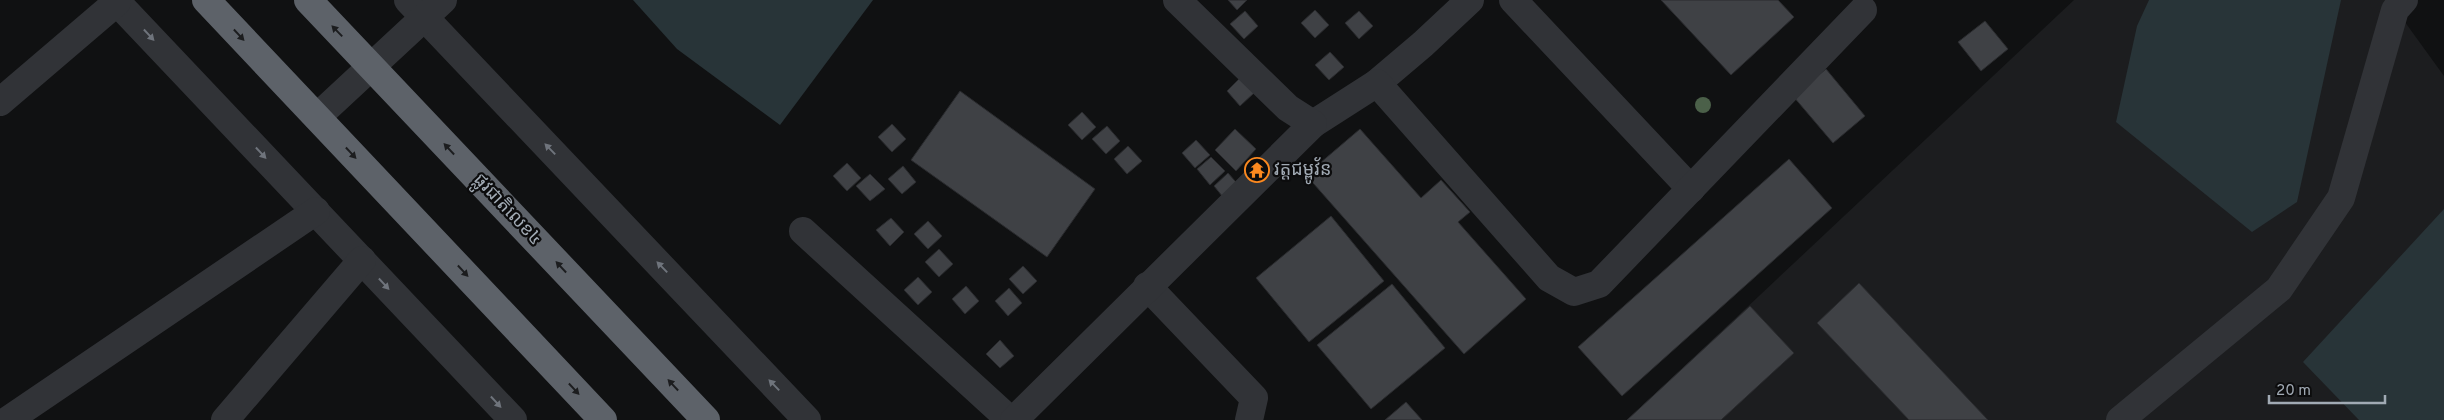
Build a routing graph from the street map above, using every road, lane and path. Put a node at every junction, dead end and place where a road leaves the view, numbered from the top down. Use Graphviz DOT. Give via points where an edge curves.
graph roads {
  1 [pos="206,0"];
  2 [pos="308,0"];
  3 [pos="1177,0"];
  4 [pos="1470,0"];
  5 [pos="1513,0"];
  6 [pos="2404,0"];
  7 [pos="116,1"];
  8 [pos="425,6"];
  9 [pos="1863,10"];
  10 [pos="370,66"];
  11 [pos="1377,83"];
  12 [pos="0,102"];
  13 [pos="317,117"];
  14 [pos="1313,124"];
  15 [pos="1691,189"];
  16 [pos="316,211"];
  17 [pos="803,231"];
  18 [pos="362,260"];
  19 [pos="1147,286"];
  20 [pos="8,420"];
  21 [pos="225,420"];
  22 [pos="513,420"];
  23 [pos="603,420"];
  24 [pos="706,420"];
  25 [pos="808,420"];
  26 [pos="1010,420"];
  27 [pos="1014,420"];
  28 [pos="1249,420"];
  29 [pos="2120,420"];
  1 -- 13 [label="highway, one-way"];
  10 -- 2 [label="highway, ផ្លូវជាតិលេខ៤, one-way"];
  3 -- 14 [label="street" via="1288,108"];
  4 -- 11 [label="street"];
  5 -- 15 [label="street"];
  6 -- 29 [label="street" via="2395,10 2341,198 2279,289"];
  7 -- 12 [label="street"];
  7 -- 16 [label="street, one-way"];
  8 -- 10 [label="street"];
  25 -- 8 [label="street, one-way"];
  9 -- 15 [label="street"];
  10 -- 13 [label="street"];
  24 -- 10 [label="highway, ផ្លូវជាតិលេខ៤, one-way"];
  11 -- 14 [label="street"];
  11 -- 15 [label="street" via="1549,278 1574,292 1599,284"];
  13 -- 23 [label="highway, one-way"];
  14 -- 19 [label="street"];
  16 -- 18 [label="street"];
  16 -- 20 [label="street"];
  17 -- 26 [label="street"];
  18 -- 21 [label="street"];
  18 -- 22 [label="street, one-way"];
  19 -- 27 [label="street"];
  19 -- 28 [label="street" via="1254,398"];
}
